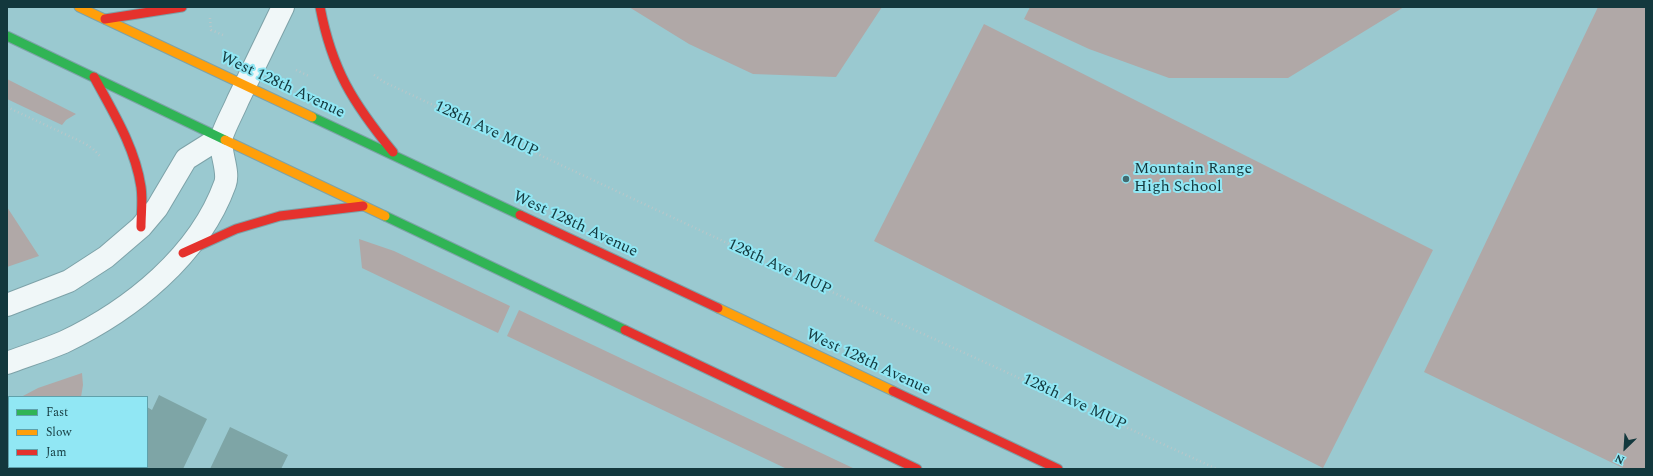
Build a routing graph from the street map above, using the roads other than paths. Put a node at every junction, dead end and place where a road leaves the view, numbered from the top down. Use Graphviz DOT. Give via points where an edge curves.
graph roads {
  1 [pos="79,7"];
  2 [pos="182,7"];
  3 [pos="283,7"];
  4 [pos="320,7"];
  5 [pos="105,19"];
  6 [pos="7,36"];
  7 [pos="94,77"];
  8 [pos="245,85"];
  9 [pos="221,137"];
  10 [pos="398,158"];
  11 [pos="364,206"];
  12 [pos="141,227"];
  13 [pos="183,254"];
  14 [pos="7,304"];
  15 [pos="7,363"];
  16 [pos="917,469"];
  17 [pos="1058,469"];
  1 -- 5 [label="main road, West 128th Avenue"];
  2 -- 5 [label="main road"];
  3 -- 8 [label="street"];
  4 -- 10 [label="main road" via="328,47 344,84 362,113"];
  5 -- 8 [label="main road, West 128th Avenue"];
  6 -- 7 [label="main road"];
  7 -- 9 [label="main road"];
  7 -- 12 [label="main road" via="128,140 134,157 141,187"];
  8 -- 9 [label="street"];
  8 -- 10 [label="main road, West 128th Avenue"];
  9 -- 11 [label="main road"];
  9 -- 12 [label="street" via="186,160 166,195"];
  9 -- 13 [label="street" via="226,182 203,228"];
  10 -- 17 [label="main road, West 128th Avenue"];
  11 -- 13 [label="main road" via="280,216 236,229"];
  11 -- 16 [label="main road"];
  12 -- 14 [label="street" via="111,253 69,281"];
  13 -- 15 [label="street" via="150,287 87,330"];
}
